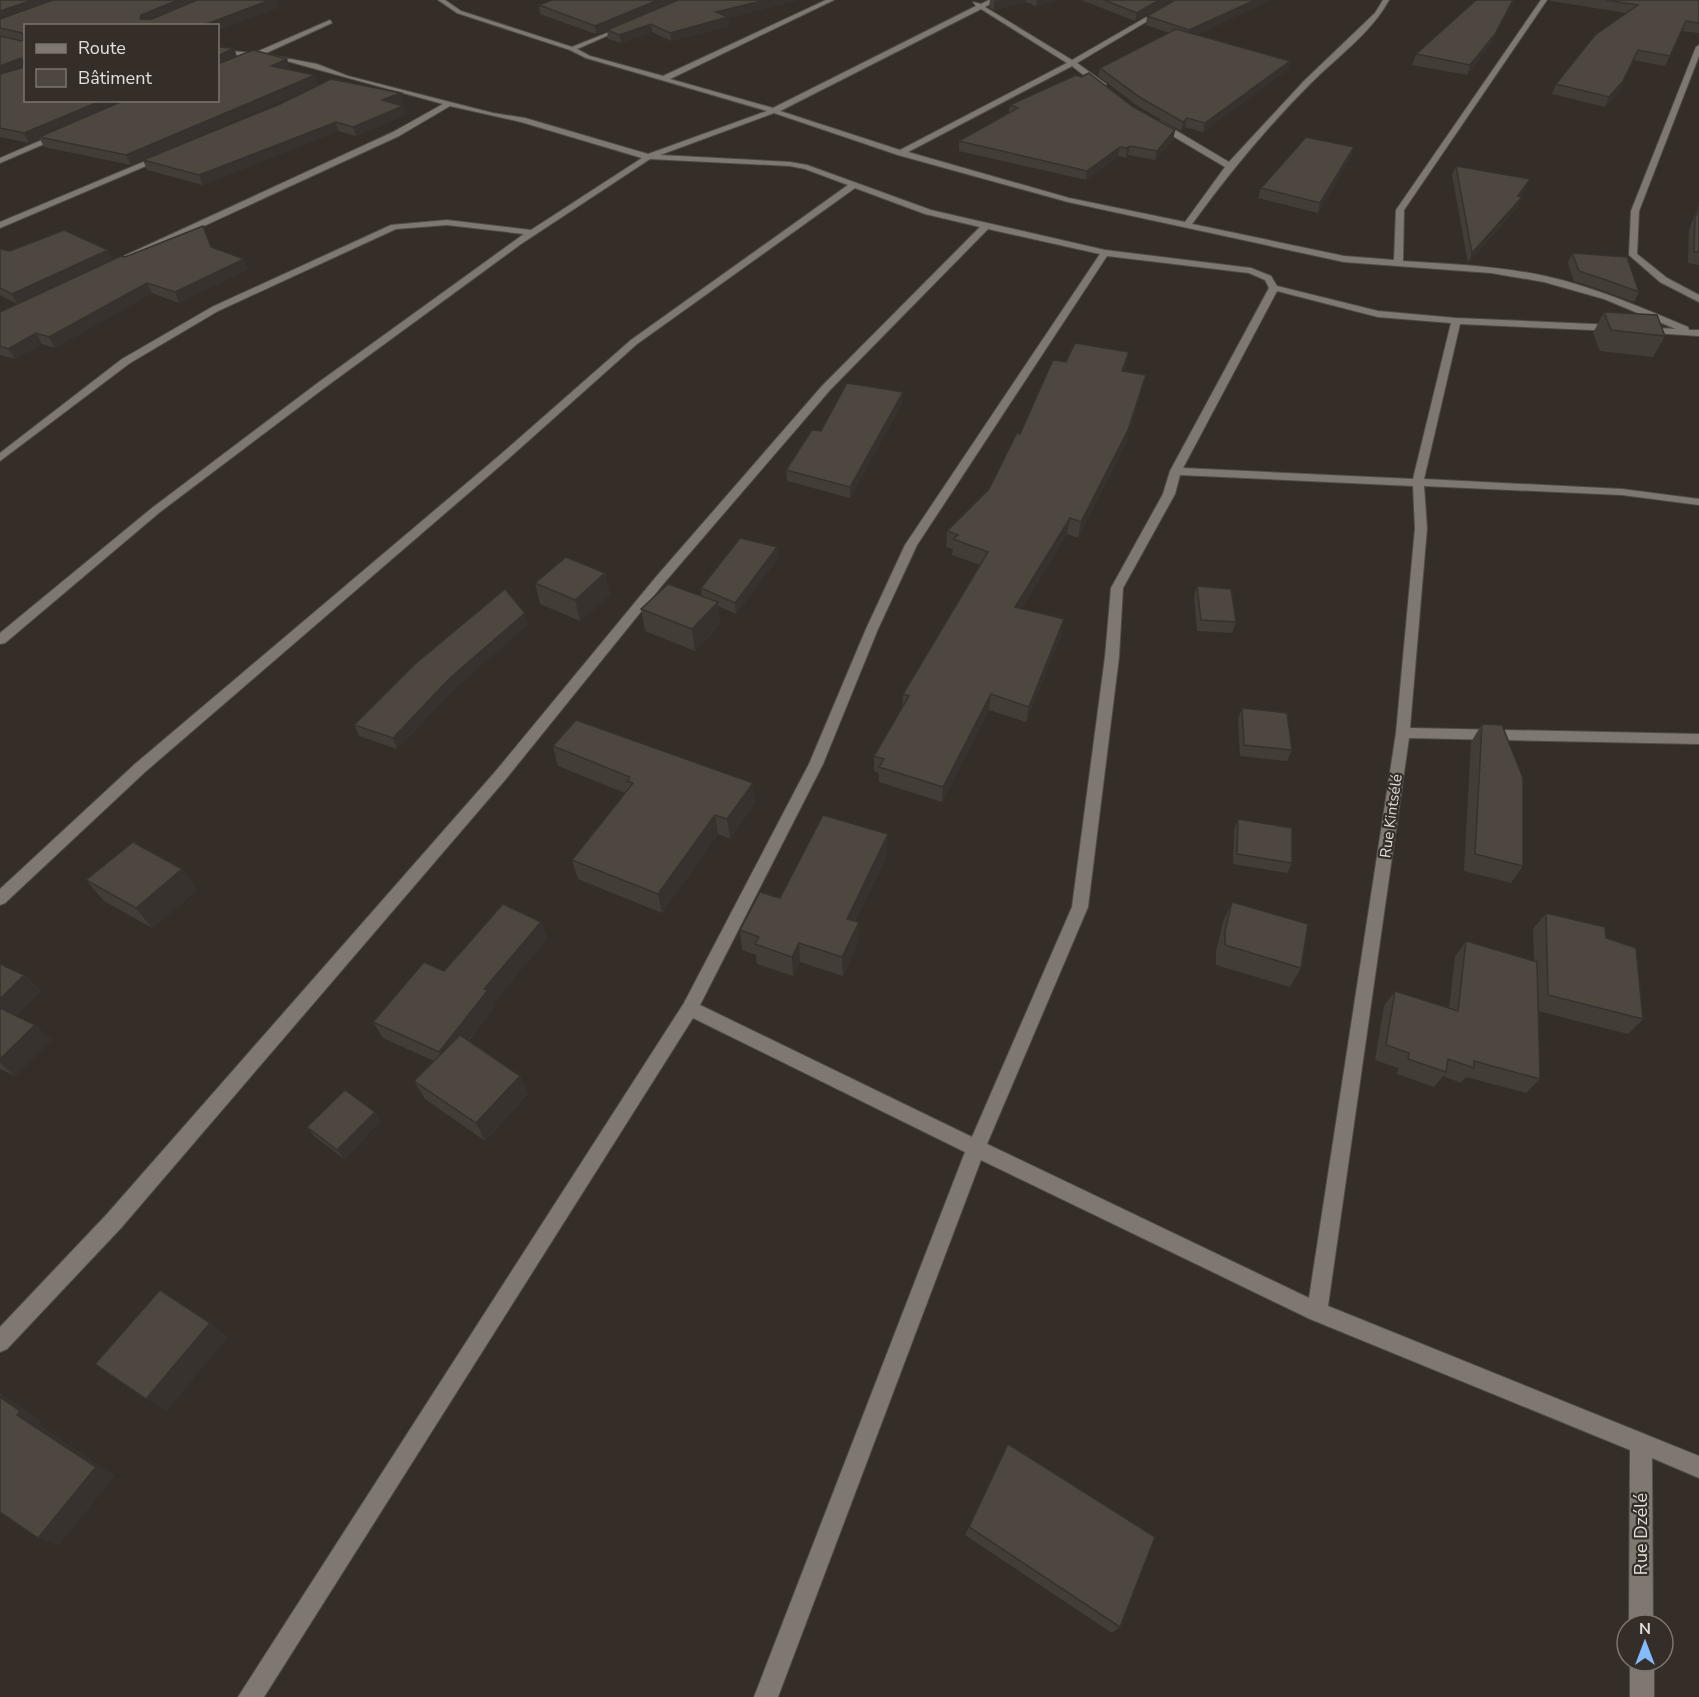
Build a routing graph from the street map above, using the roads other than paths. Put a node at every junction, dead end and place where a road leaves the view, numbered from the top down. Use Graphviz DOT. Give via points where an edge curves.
graph roads {
  1 [pos="441,0"];
  2 [pos="831,0"];
  3 [pos="971,0"];
  4 [pos="994,0"];
  5 [pos="1180,0"];
  6 [pos="1386,0"];
  7 [pos="1544,0"];
  8 [pos="981,6"];
  9 [pos="330,22"];
  10 [pos="633,23"];
  11 [pos="1699,47"];
  12 [pos="572,49"];
  13 [pos="219,52"];
  14 [pos="255,54"];
  15 [pos="1072,63"];
  16 [pos="219,71"];
  17 [pos="346,77"];
  18 [pos="661,80"];
  19 [pos="335,82"];
  20 [pos="1108,90"];
  21 [pos="449,104"];
  22 [pos="774,111"];
  23 [pos="1145,116"];
  24 [pos="73,130"];
  25 [pos="901,153"];
  26 [pos="169,154"];
  27 [pos="648,157"];
  28 [pos="0,161"];
  29 [pos="1230,166"];
  30 [pos="854,185"];
  31 [pos="0,225"];
  32 [pos="986,225"];
  33 [pos="1186,227"];
  34 [pos="533,232"];
  35 [pos="1105,253"];
  36 [pos="1398,263"];
  37 [pos="113,264"];
  38 [pos="1274,288"];
  39 [pos="1699,299"];
  40 [pos="1456,321"];
  41 [pos="1696,333"];
  42 [pos="0,458"];
  43 [pos="1176,471"];
  44 [pos="1418,483"];
  45 [pos="1699,502"];
  46 [pos="0,640"];
  47 [pos="1403,733"];
  48 [pos="1699,739"];
  49 [pos="0,899"];
  50 [pos="690,1008"];
  51 [pos="976,1148"];
  52 [pos="1317,1312"];
  53 [pos="0,1342"];
  54 [pos="1641,1443"];
  55 [pos="1699,1467"];
  56 [pos="1641,1613"];
  57 [pos="1642,1673"];
  58 [pos="250,1697"];
  59 [pos="766,1697"];
  60 [pos="1642,1697"];
  1 -- 12 [label="street" via="459,12"];
  2 -- 18 [label="street"];
  3 -- 8 [label="street"];
  4 -- 8 [label="street"];
  5 -- 15 [label="street"];
  6 -- 29 [label="street" via="1378,14 1307,82"];
  7 -- 36 [label="street" via="1400,210"];
  8 -- 15 [label="street"];
  8 -- 22 [label="street"];
  9 -- 14 [label="street"];
  10 -- 12 [label="street"];
  11 -- 39 [label="street" via="1635,211 1633,255 1649,272"];
  12 -- 18 [label="street"];
  13 -- 14 [label="street"];
  14 -- 16 [label="street"];
  14 -- 17 [label="street" via="323,66"];
  15 -- 20 [label="street"];
  15 -- 25 [label="street"];
  17 -- 19 [label="street"];
  17 -- 21 [label="street"];
  18 -- 22 [label="street"];
  21 -- 27 [label="street" via="522,120"];
  21 -- 37 [label="street" via="396,134"];
  22 -- 25 [label="street"];
  22 -- 27 [label="street"];
  23 -- 29 [label="street"];
  24 -- 28 [label="street"];
  25 -- 33 [label="street" via="1068,200"];
  26 -- 31 [label="street"];
  27 -- 30 [label="street" via="790,164"];
  27 -- 34 [label="street"];
  29 -- 33 [label="street"];
  30 -- 32 [label="street" via="928,212"];
  30 -- 49 [label="street" via="634,342 140,768"];
  32 -- 35 [label="street"];
  32 -- 53 [label="street" via="826,388 660,580 454,829 114,1221"];
  33 -- 36 [label="street" via="1344,259"];
  34 -- 42 [label="street" via="462,221 394,227 215,309 135,355"];
  34 -- 46 [label="street" via="156,510"];
  35 -- 38 [label="street" via="1251,271 1268,278"];
  35 -- 50 [label="street" via="911,545 816,764"];
  36 -- 41 [label="street" via="1491,270 1545,279 1608,297"];
  38 -- 40 [label="street" via="1378,314"];
  38 -- 43 [label="street"];
  40 -- 41 [label="street"];
  40 -- 44 [label="street, Rue Kintsélé"];
  43 -- 44 [label="street"];
  43 -- 51 [label="street" via="1169,494 1117,588 1080,907"];
  44 -- 45 [label="street" via="1623,492"];
  44 -- 47 [label="street, Rue Kintsélé" via="1421,528"];
  47 -- 48 [label="street"];
  47 -- 52 [label="street, Rue Kintsélé"];
  50 -- 51 [label="street"];
  50 -- 58 [label="street"];
  51 -- 52 [label="street"];
  51 -- 59 [label="street"];
  52 -- 54 [label="street"];
  54 -- 55 [label="street"];
  54 -- 56 [label="street, Rue Dzélé"];
  57 -- 60 [label="street"];
}
